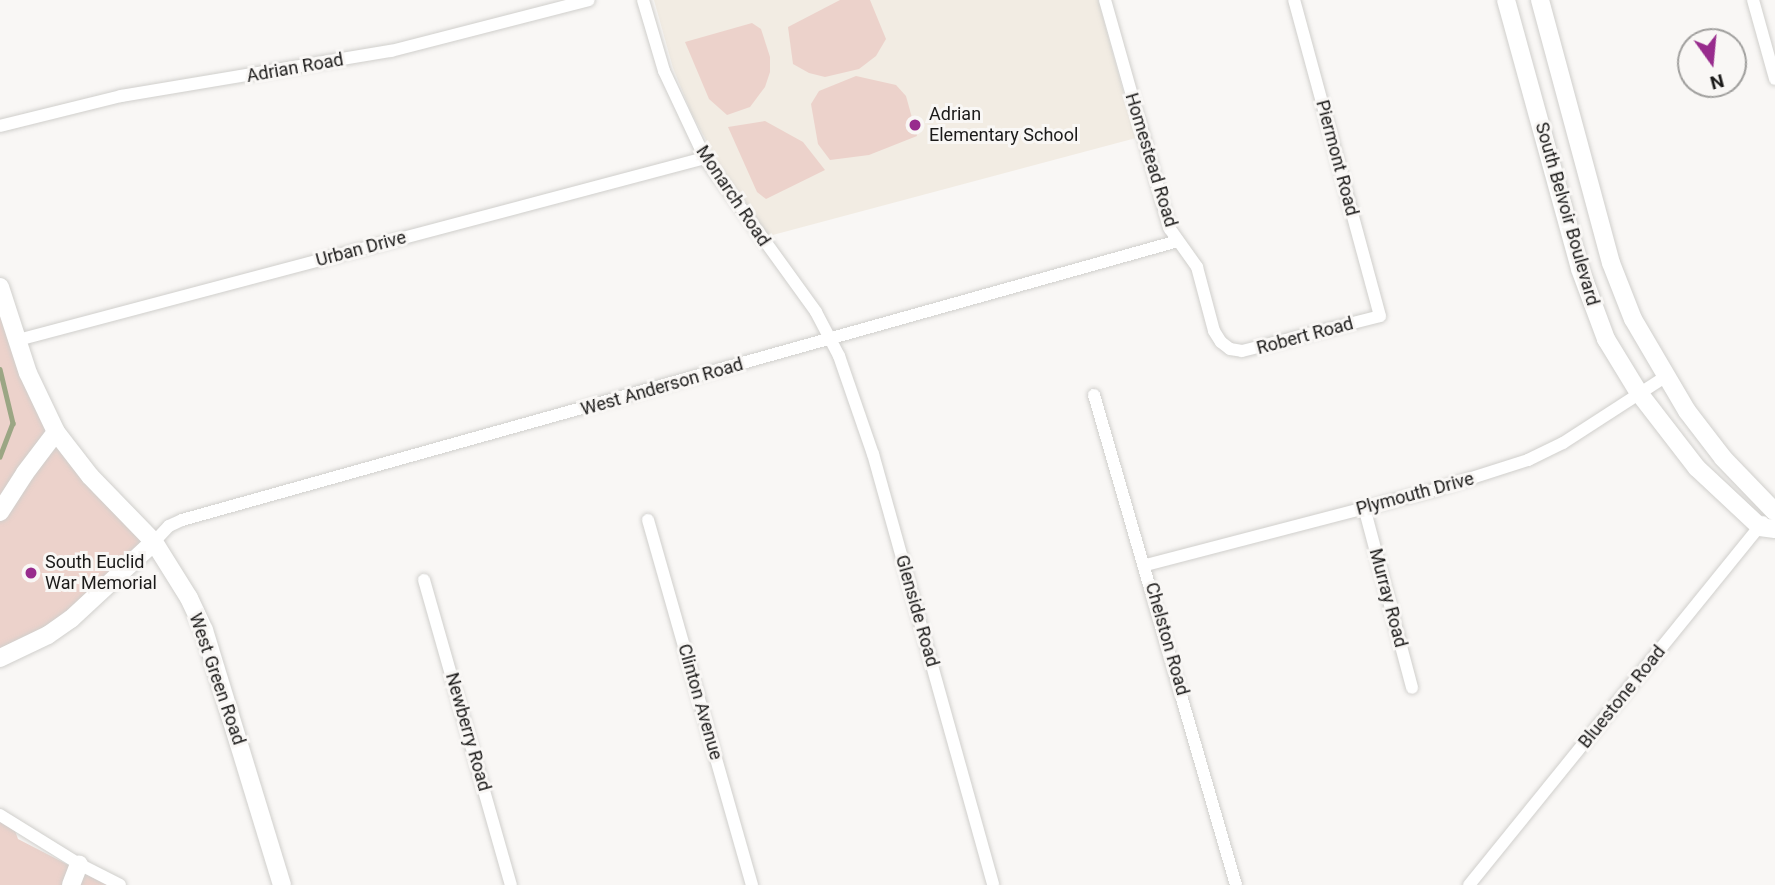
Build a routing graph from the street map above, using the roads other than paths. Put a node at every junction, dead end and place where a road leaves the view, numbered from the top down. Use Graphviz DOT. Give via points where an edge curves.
graph roads {
  1 [pos="589,0"];
  2 [pos="643,0"];
  3 [pos="1105,0"];
  4 [pos="1294,0"];
  5 [pos="1506,0"];
  6 [pos="1540,0"];
  7 [pos="1754,0"];
  8 [pos="1775,79"];
  9 [pos="0,126"];
  10 [pos="705,158"];
  11 [pos="1178,241"];
  12 [pos="0,287"];
  13 [pos="1380,316"];
  14 [pos="18,340"];
  15 [pos="832,340"];
  16 [pos="1230,349"];
  17 [pos="1665,377"];
  18 [pos="1639,393"];
  19 [pos="1094,395"];
  20 [pos="56,432"];
  21 [pos="1364,507"];
  22 [pos="1775,510"];
  23 [pos="0,512"];
  24 [pos="648,520"];
  25 [pos="1767,528"];
  26 [pos="154,542"];
  27 [pos="1146,565"];
  28 [pos="424,580"];
  29 [pos="0,658"];
  30 [pos="1412,688"];
  31 [pos="0,815"];
  32 [pos="79,864"];
  33 [pos="71,885"];
  34 [pos="120,885"];
  35 [pos="282,885"];
  36 [pos="512,885"];
  37 [pos="752,885"];
  38 [pos="993,885"];
  39 [pos="1236,885"];
  40 [pos="1469,885"];
  1 -- 9 [label="street, Adrian Road" via="391,51 121,96"];
  2 -- 10 [label="street, Monarch Road" via="664,71"];
  3 -- 11 [label="street, Homestead Road" via="1165,212"];
  4 -- 13 [label="street, Piermont Road"];
  5 -- 18 [label="street, South Belvoir Boulevard" via="1580,269 1606,339"];
  6 -- 17 [label="street, South Belvoir Boulevard" via="1611,262 1633,320"];
  7 -- 8 [label="street"];
  10 -- 14 [label="street, Urban Drive"];
  10 -- 15 [label="street, Monarch Road"];
  11 -- 15 [label="street, West Anderson Road"];
  11 -- 16 [label="street, Homestead Road" via="1197,267 1214,331"];
  12 -- 14 [label="street, West Green Road"];
  13 -- 16 [label="street, Robert Road" via="1255,350"];
  14 -- 20 [label="street, West Green Road"];
  15 -- 26 [label="street, West Anderson Road" via="182,520"];
  15 -- 38 [label="street, Glenside Road" via="873,454"];
  17 -- 18 [label="street, Plymouth Drive"];
  17 -- 22 [label="street, South Belvoir Boulevard" via="1716,449"];
  18 -- 21 [label="street, Plymouth Drive" via="1563,443 1528,460"];
  18 -- 25 [label="street, South Belvoir Boulevard" via="1697,468"];
  19 -- 27 [label="street, Chelston Road"];
  20 -- 23 [label="street"];
  20 -- 26 [label="street, West Green Road" via="90,476"];
  21 -- 27 [label="street, Plymouth Drive"];
  21 -- 30 [label="street, Murray Road"];
  22 -- 25 [label="street, Bluestone Road"];
  24 -- 37 [label="street, Clinton Avenue"];
  25 -- 40 [label="street, Bluestone Road"];
  26 -- 29 [label="street" via="71,618 48,635"];
  26 -- 35 [label="street, West Green Road" via="204,630"];
  27 -- 39 [label="street, Chelston Road"];
  28 -- 36 [label="street, Newberry Road"];
  31 -- 32 [label="street"];
  32 -- 33 [label="street"];
  32 -- 34 [label="street"];
}
